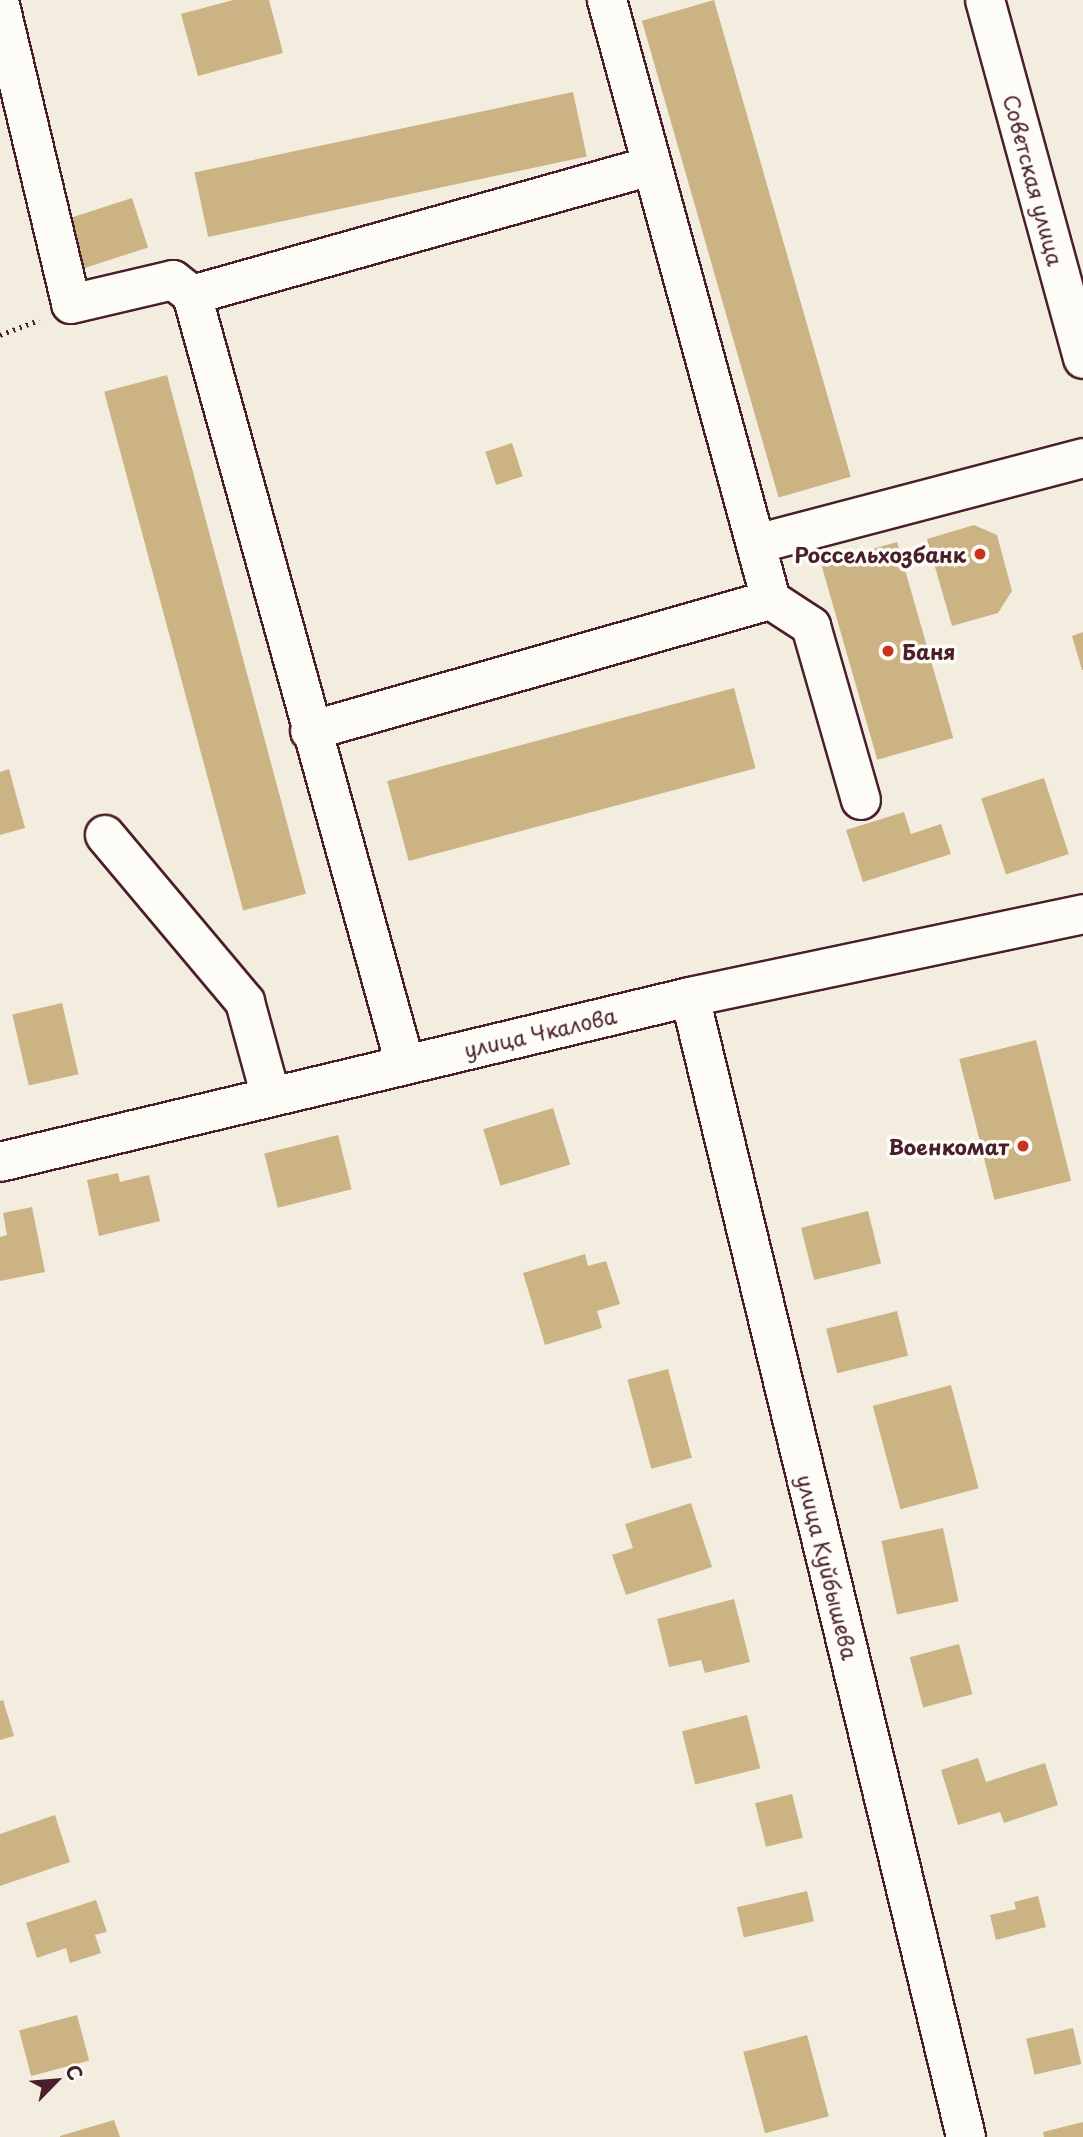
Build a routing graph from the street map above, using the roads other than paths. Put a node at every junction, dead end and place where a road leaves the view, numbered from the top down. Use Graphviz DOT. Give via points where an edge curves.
graph roads {
  1 [pos="607,0"];
  2 [pos="985,0"];
  3 [pos="0,5"];
  4 [pos="652,166"];
  5 [pos="192,295"];
  6 [pos="1083,359"];
  7 [pos="1083,458"];
  8 [pos="756,544"];
  9 [pos="771,600"];
  10 [pos="310,731"];
  11 [pos="861,800"];
  12 [pos="105,835"];
  13 [pos="1083,914"];
  14 [pos="690,997"];
  15 [pos="405,1065"];
  16 [pos="271,1097"];
  17 [pos="0,1163"];
  18 [pos="966,2137"];
  1 -- 4 [label="street"];
  2 -- 6 [label="street, Советская улица"];
  3 -- 5 [label="street" via="71,304 173,280"];
  4 -- 5 [label="street"];
  4 -- 8 [label="street"];
  5 -- 10 [label="street"];
  7 -- 8 [label="street"];
  8 -- 9 [label="street"];
  9 -- 10 [label="street"];
  9 -- 11 [label="street" via="811,626"];
  10 -- 15 [label="street"];
  12 -- 16 [label="street" via="245,1002"];
  13 -- 14 [label="street, улица Чкалова"];
  14 -- 15 [label="street, улица Чкалова"];
  14 -- 18 [label="street, улица Куйбышева"];
  15 -- 16 [label="street, улица Чкалова"];
  16 -- 17 [label="street, улица Чкалова"];
}
